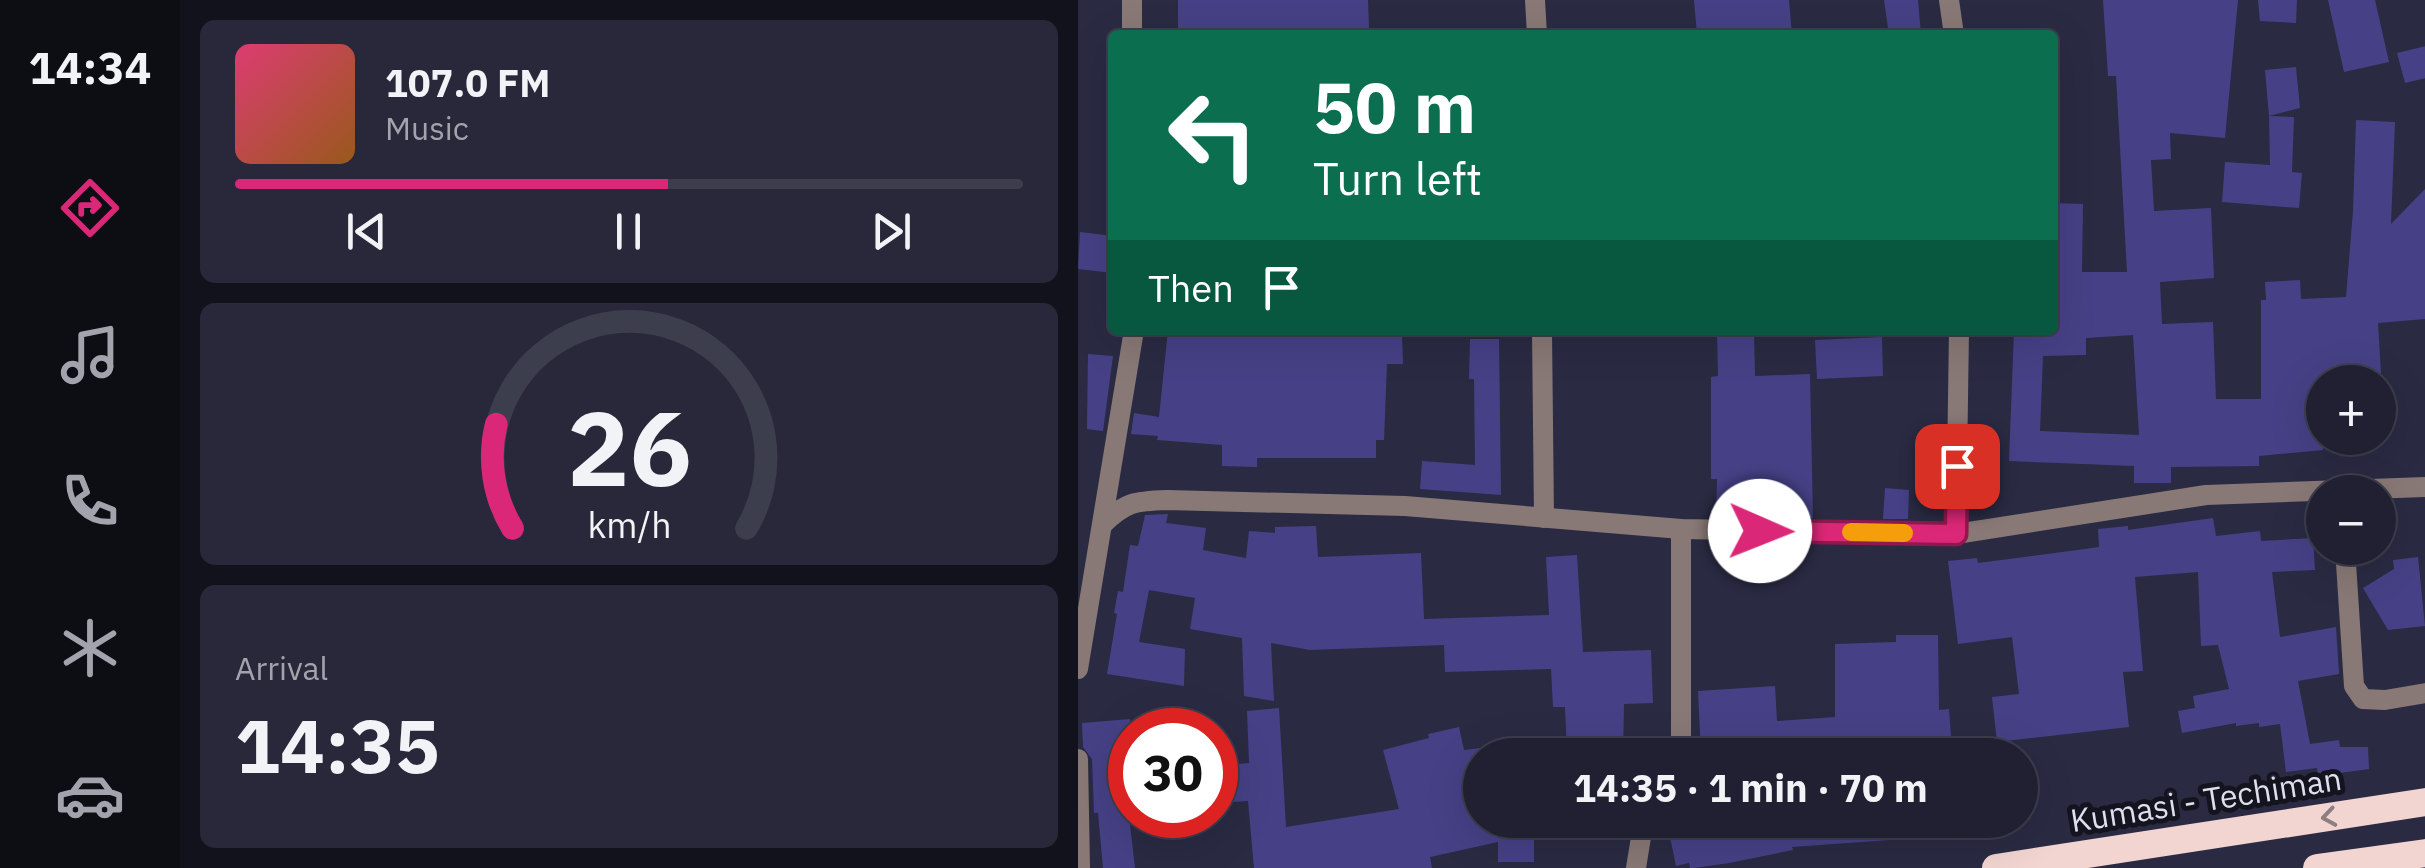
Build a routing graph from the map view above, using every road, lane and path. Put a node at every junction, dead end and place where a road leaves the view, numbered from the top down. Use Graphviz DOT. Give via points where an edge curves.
graph roads {
  1 [pos="1132,0"];
  2 [pos="1534,0"];
  3 [pos="1949,0"];
  4 [pos="1132,30"];
  5 [pos="1536,30"];
  6 [pos="1953,30"];
  7 [pos="1133,335"];
  8 [pos="1542,335"];
  9 [pos="1958,335"];
  10 [pos="2426,487"];
  11 [pos="2396,488"];
  12 [pos="2306,492"];
  13 [pos="1544,518"];
  14 [pos="1102,525"];
  15 [pos="1682,529"];
  16 [pos="1956,534"];
  17 [pos="2346,565"];
  18 [pos="1078,669"];
  19 [pos="2426,694"];
  20 [pos="1681,738"];
  21 [pos="1078,759"];
  22 [pos="2426,802"];
  23 [pos="1641,838"];
  24 [pos="2426,853"];
  25 [pos="1080,868"];
  26 [pos="1636,868"];
  27 [pos="1996,868"];
  28 [pos="2317,868"];
  1 -- 4 [label="street"];
  2 -- 5 [label="street"];
  3 -- 6 [label="street"];
  7 -- 14 [label="street"];
  8 -- 13 [label="street"];
  9 -- 16 [label="street"];
  10 -- 11 [label="street"];
  12 -- 16 [label="street" via="2206,495"];
  13 -- 14 [label="street" via="1405,506 1167,500 1134,501"];
  13 -- 15 [label="street"];
  14 -- 18 [label="street"];
  15 -- 16 [label="street"];
  15 -- 20 [label="street"];
  17 -- 19 [label="street" via="2354,686 2363,699"];
  21 -- 25 [label="street"];
  22 -- 27 [label="highway, Kumasi - Techiman, one-way"];
  23 -- 26 [label="street"];
  24 -- 28 [label="highway"];
}
